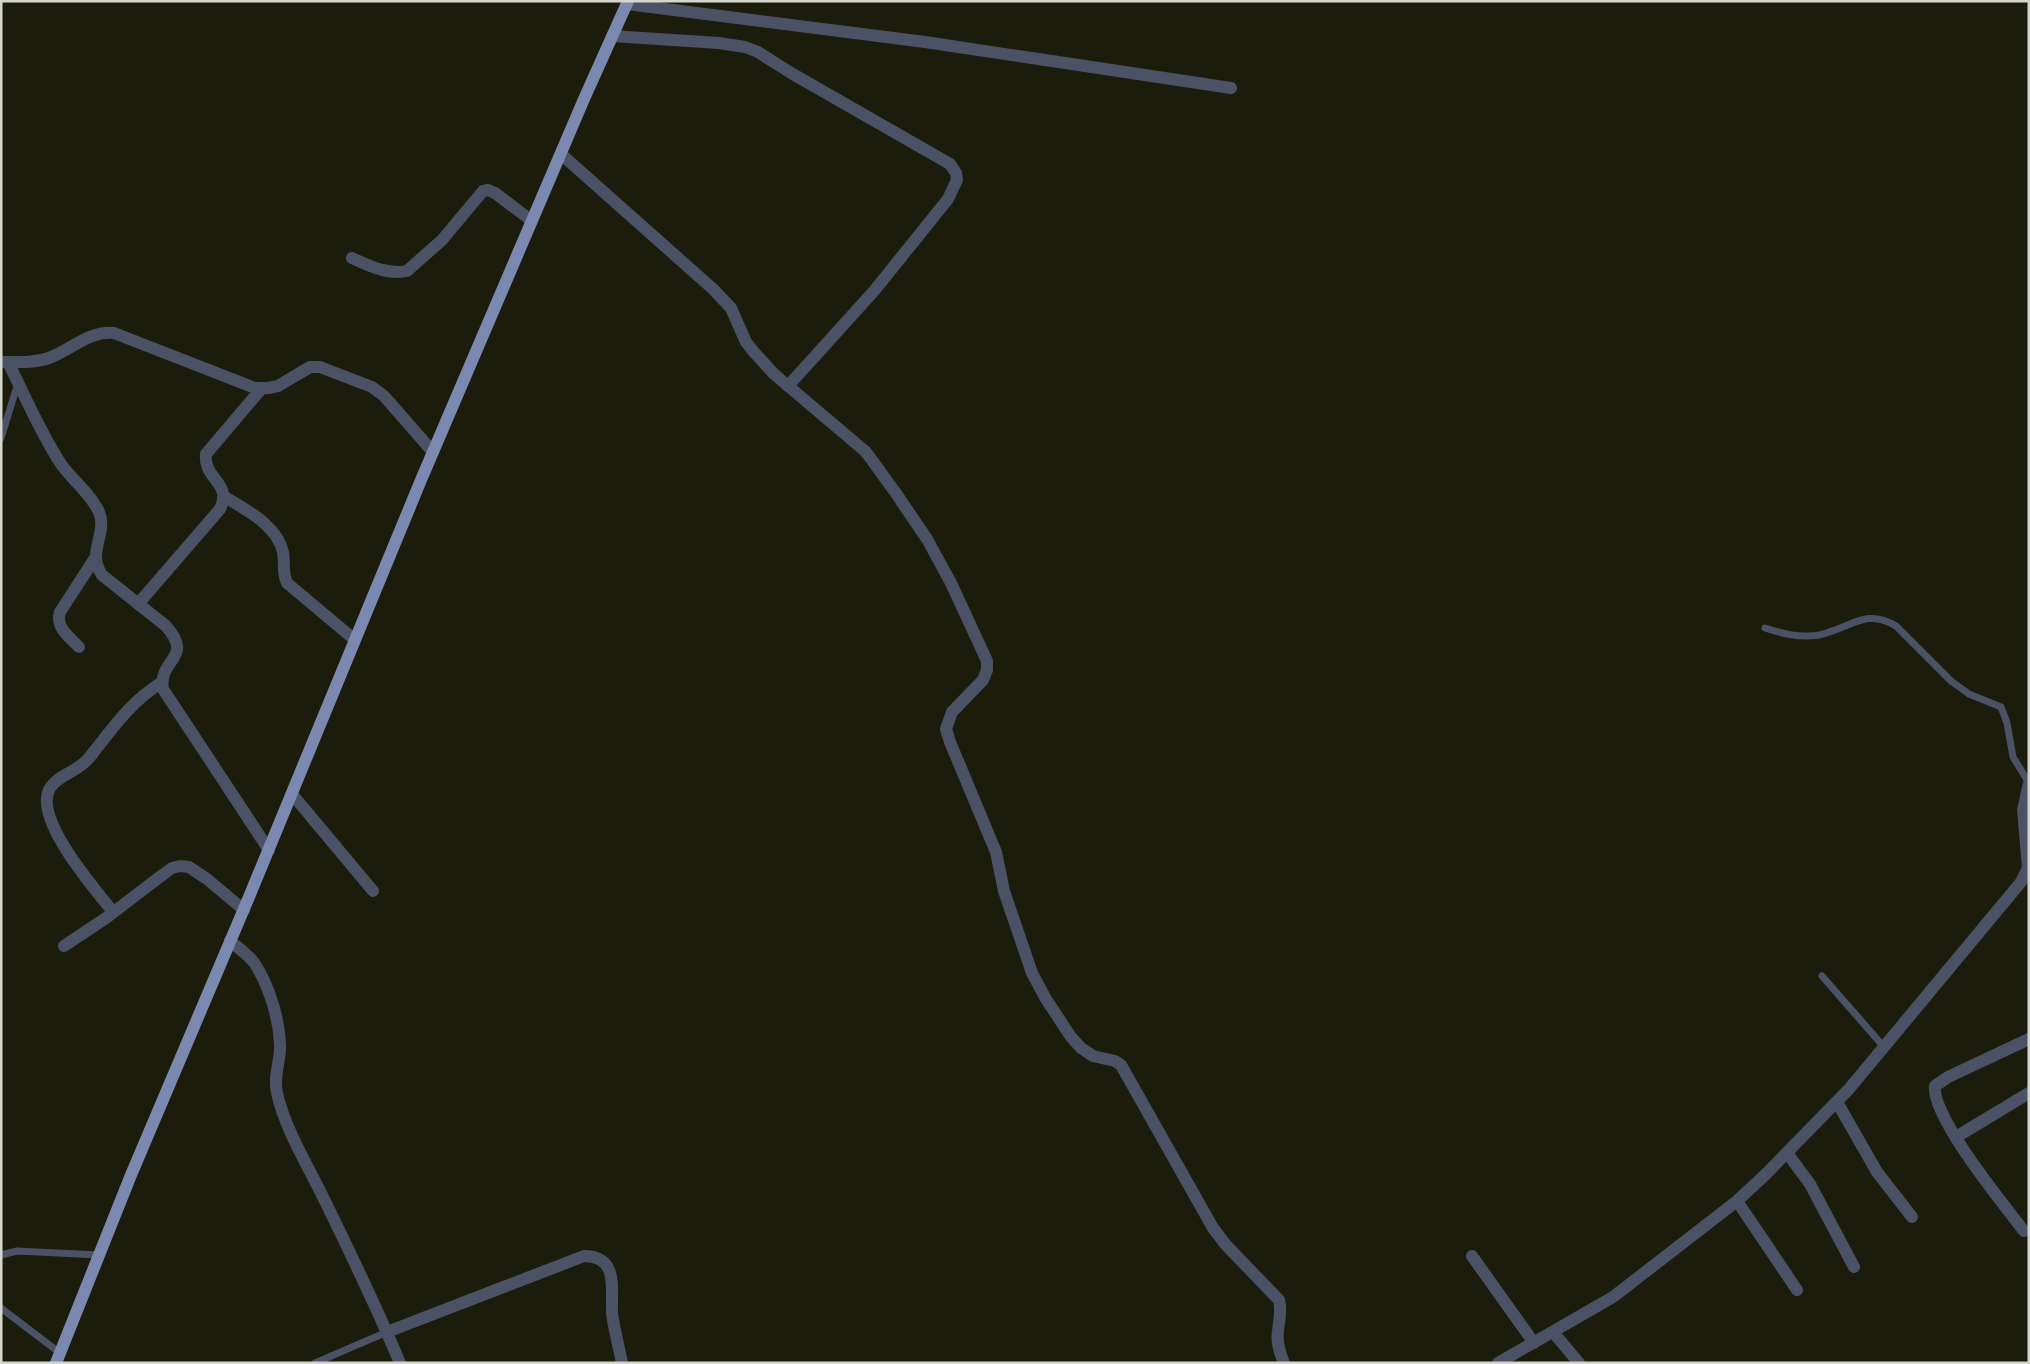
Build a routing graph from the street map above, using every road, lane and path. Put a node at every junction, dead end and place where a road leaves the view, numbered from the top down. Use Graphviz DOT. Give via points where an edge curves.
graph roads {
  1 [pos="627,3"];
  2 [pos="612,36"];
  3 [pos="1231,88"];
  4 [pos="561,154"];
  5 [pos="532,221"];
  6 [pos="352,258"];
  7 [pos="5,362"];
  8 [pos="18,382"];
  9 [pos="788,386"];
  10 [pos="262,388"];
  11 [pos="1,438"];
  12 [pos="433,452"];
  13 [pos="225,497"];
  14 [pos="95,558"];
  15 [pos="138,604"];
  16 [pos="1765,628"];
  17 [pos="355,640"];
  18 [pos="79,647"];
  19 [pos="162,682"];
  20 [pos="2029,783"];
  21 [pos="292,794"];
  22 [pos="269,850"];
  23 [pos="2021,882"];
  24 [pos="372,890"];
  25 [pos="2029,893"];
  26 [pos="244,910"];
  27 [pos="113,912"];
  28 [pos="230,941"];
  29 [pos="64,946"];
  30 [pos="1822,976"];
  31 [pos="2029,1039"];
  32 [pos="1884,1047"];
  33 [pos="2029,1092"];
  34 [pos="1837,1102"];
  35 [pos="1956,1137"];
  36 [pos="1787,1153"];
  37 [pos="1737,1201"];
  38 [pos="1912,1217"];
  39 [pos="2024,1231"];
  40 [pos="1,1255"];
  41 [pos="99,1255"];
  42 [pos="1472,1256"];
  43 [pos="1854,1267"];
  44 [pos="1797,1290"];
  45 [pos="1,1308"];
  46 [pos="387,1332"];
  47 [pos="1553,1332"];
  48 [pos="1534,1343"];
  49 [pos="58,1358"];
  50 [pos="315,1363"];
  51 [pos="400,1363"];
  52 [pos="622,1363"];
  53 [pos="1284,1363"];
  54 [pos="1498,1363"];
  55 [pos="1579,1363"];
  1 -- 2 [label="main road"];
  1 -- 3 [label="street" via="925,42"];
  2 -- 4 [label="main road"];
  2 -- 9 [label="street" via="719,43 758,52 950,164 956,173 957,180 948,200 874,291"];
  4 -- 5 [label="main road"];
  4 -- 9 [label="street" via="713,289 731,308 746,342"];
  5 -- 6 [label="street" via="488,190 442,240 407,271 377,269"];
  5 -- 12 [label="main road"];
  7 -- 8 [label="street"];
  7 -- 10 [label="street" via="50,358 106,332"];
  8 -- 11 [label="lane"];
  8 -- 14 [label="street" via="62,466 99,513 101,522"];
  9 -- 53 [label="street" via="866,452 927,539 952,583 987,661 987,670 983,680 952,712 946,729 956,761 996,852 1004,891 1032,973 1046,999 1081,1048 1093,1056 1121,1065 1213,1228 1279,1300 1277,1333"];
  10 -- 12 [label="street" via="278,386 310,367 320,367 372,387 384,396"];
  10 -- 13 [label="street" via="206,454 207,467"];
  12 -- 17 [label="main road"];
  13 -- 15 [label="street" via="220,509"];
  13 -- 17 [label="street" via="254,515 275,535 283,553 287,583"];
  14 -- 15 [label="street" via="102,575"];
  14 -- 18 [label="street" via="58,619 60,627"];
  15 -- 19 [label="street" via="166,626 178,643 178,650"];
  16 -- 20 [label="lane" via="1803,636 1835,631 1863,619 1876,618 1896,626 1951,681 1969,694 2001,707 2014,757"];
  17 -- 21 [label="main road"];
  19 -- 22 [label="street" via="168,697"];
  19 -- 27 [label="street" via="139,698 109,730 85,763 51,786 47,793 46,801 55,832"];
  20 -- 23 [label="street" via="2023,810 2028,868"];
  21 -- 22 [label="main road"];
  21 -- 24 [label="street"];
  22 -- 26 [label="main road"];
  23 -- 25 [label="street"];
  23 -- 32 [label="street"];
  26 -- 27 [label="street" via="207,878 189,867 180,866 172,868"];
  26 -- 28 [label="main road"];
  27 -- 29 [label="street"];
  28 -- 41 [label="main road"];
  28 -- 46 [label="street" via="254,963 264,983 276,1018 280,1045 275,1080 277,1093 291,1131"];
  30 -- 32 [label="lane"];
  31 -- 35 [label="street" via="1948,1077 1936,1086 1934,1092 1938,1104"];
  32 -- 34 [label="street"];
  33 -- 35 [label="street"];
  34 -- 36 [label="street"];
  34 -- 38 [label="street" via="1877,1172"];
  35 -- 39 [label="street"];
  36 -- 37 [label="street"];
  36 -- 43 [label="street" via="1810,1184"];
  37 -- 44 [label="street"];
  37 -- 47 [label="street" via="1613,1297"];
  40 -- 41 [label="lane" via="17,1251"];
  41 -- 49 [label="main road"];
  42 -- 48 [label="street"];
  45 -- 49 [label="lane"];
  46 -- 50 [label="lane"];
  46 -- 51 [label="street"];
  46 -- 52 [label="street" via="584,1256 594,1256 602,1260 612,1278 612,1313"];
  47 -- 48 [label="street"];
  47 -- 55 [label="street"];
  48 -- 54 [label="street"];
}
